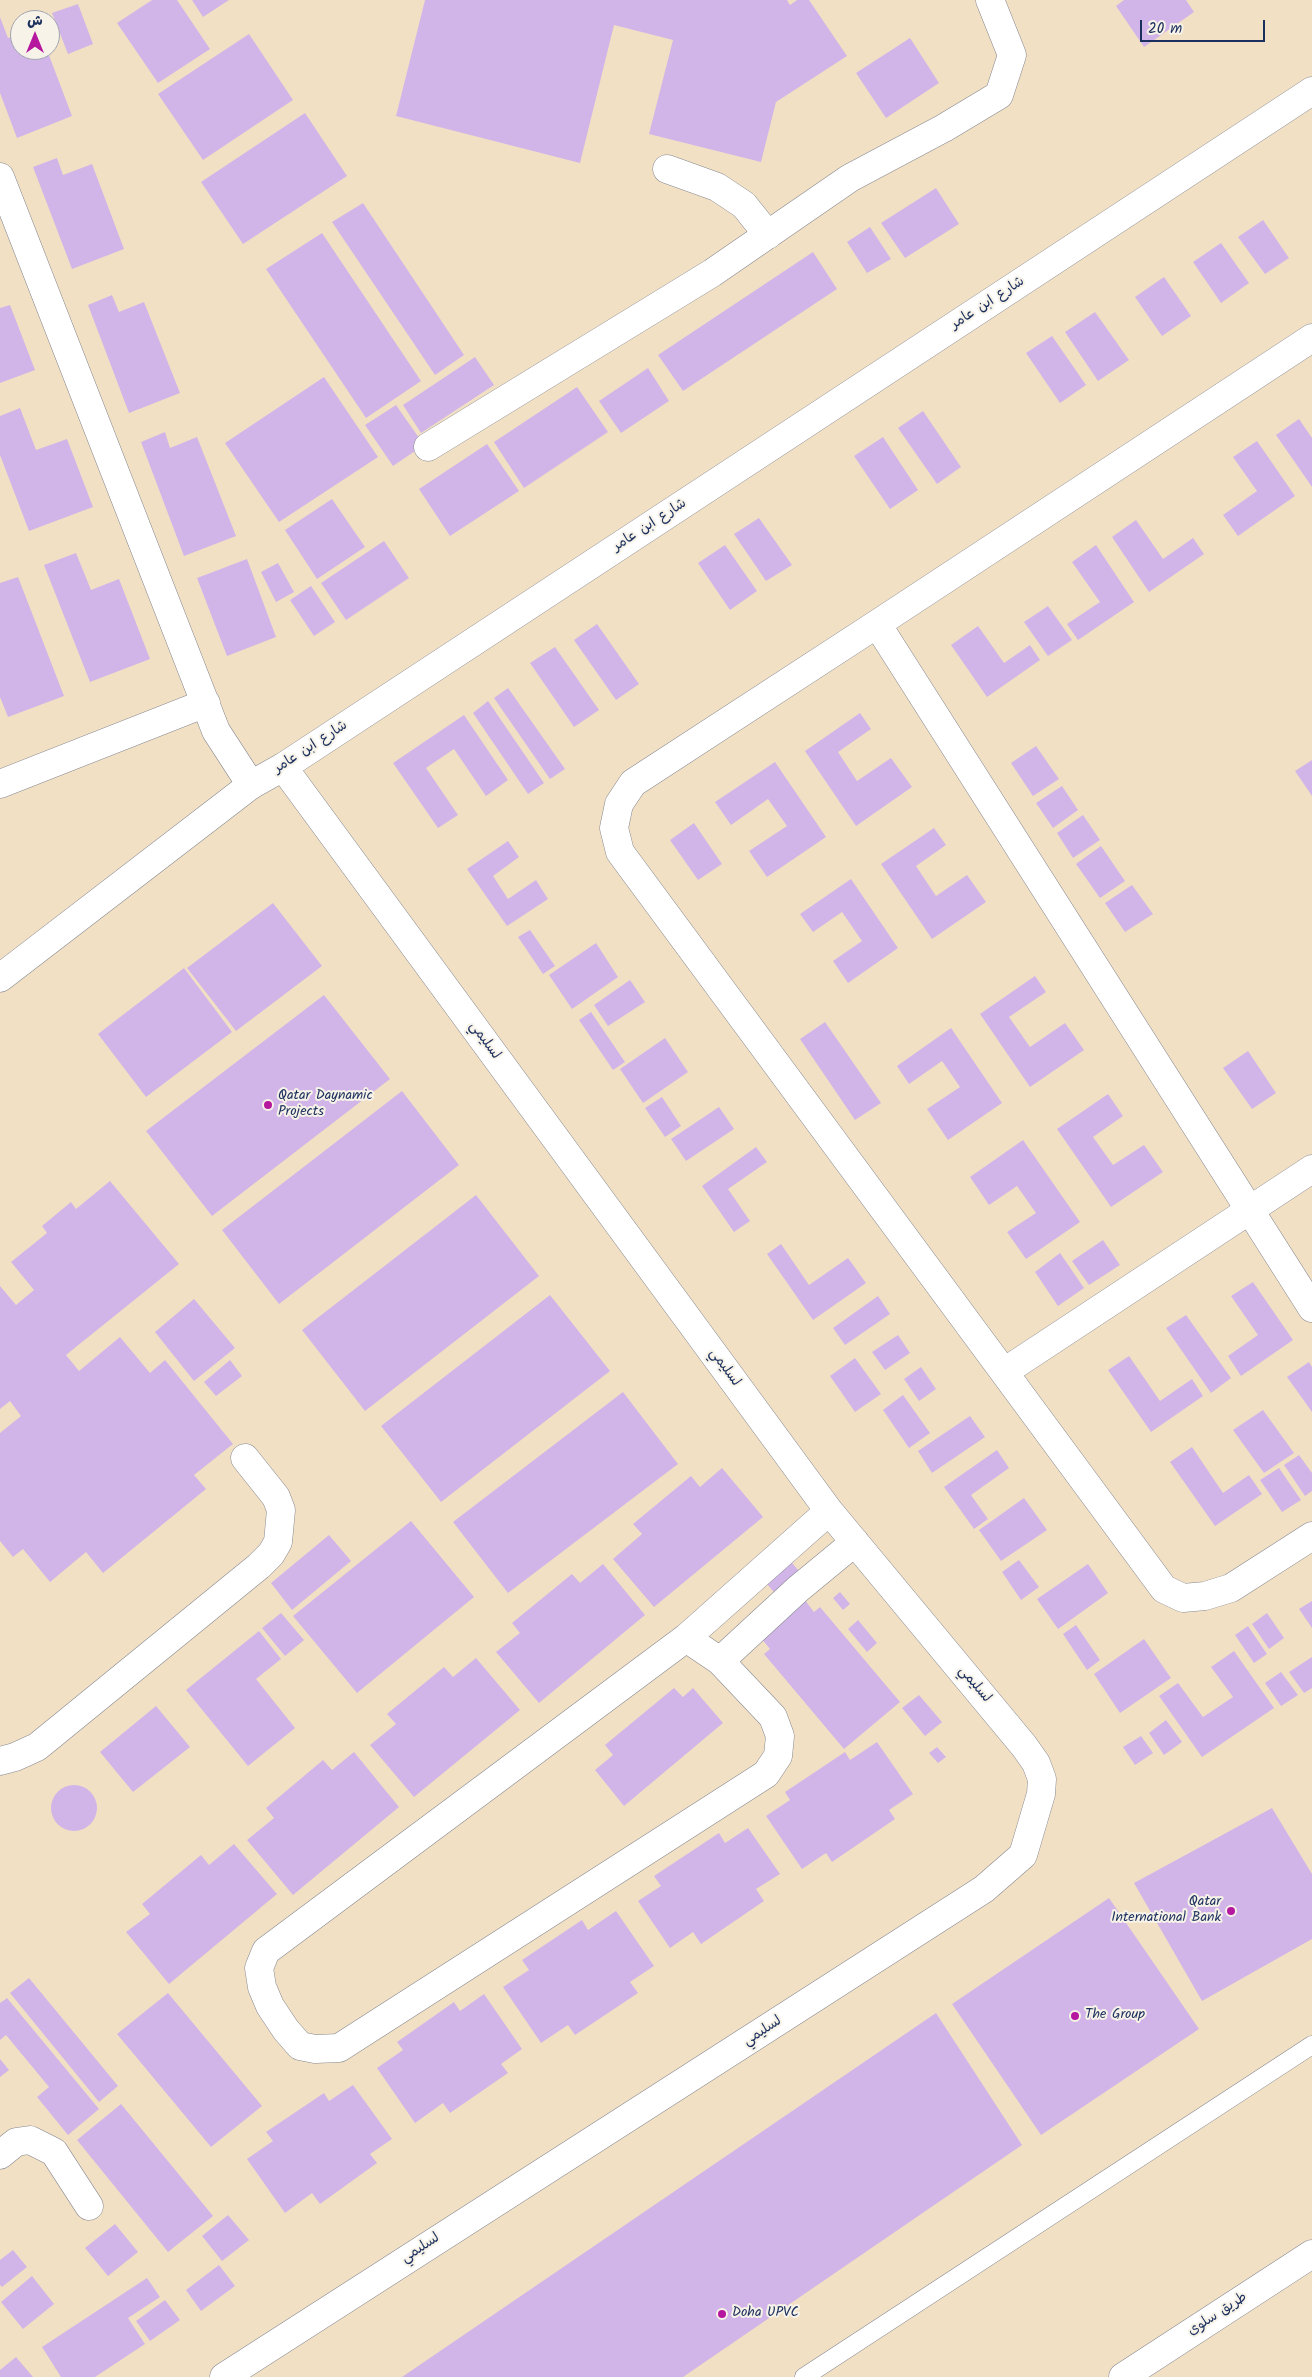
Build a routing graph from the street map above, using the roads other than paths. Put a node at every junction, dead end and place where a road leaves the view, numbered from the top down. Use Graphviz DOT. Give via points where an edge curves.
graph roads {
  1 [pos="990,0"];
  2 [pos="1312,92"];
  3 [pos="667,169"];
  4 [pos="0,177"];
  5 [pos="768,235"];
  6 [pos="1312,338"];
  7 [pos="428,447"];
  8 [pos="878,624"];
  9 [pos="206,703"];
  10 [pos="283,767"];
  11 [pos="0,784"];
  12 [pos="251,785"];
  13 [pos="0,978"];
  14 [pos="1312,1168"];
  15 [pos="1249,1209"];
  16 [pos="1312,1308"];
  17 [pos="1004,1372"];
  18 [pos="245,1458"];
  19 [pos="829,1511"];
  20 [pos="1312,1536"];
  21 [pos="855,1542"];
  22 [pos="686,1638"];
  23 [pos="720,1661"];
  24 [pos="0,1760"];
  25 [pos="1310,2050"];
  26 [pos="0,2155"];
  27 [pos="89,2206"];
  28 [pos="1312,2254"];
  29 [pos="224,2377"];
  30 [pos="804,2377"];
  31 [pos="1123,2377"];
  1 -- 5 [label="street" via="1012,55 999,94 944,128 850,178"];
  2 -- 10 [label="street, شارع ابن عامر"];
  3 -- 5 [label="street" via="724,191 744,205"];
  4 -- 9 [label="street"];
  5 -- 7 [label="street" via="712,273"];
  6 -- 8 [label="street"];
  8 -- 15 [label="street"];
  8 -- 17 [label="street" via="633,782 620,804 614,828 620,852"];
  9 -- 11 [label="street"];
  9 -- 12 [label="street" via="216,730"];
  10 -- 12 [label="street, شارع ابن عامر"];
  10 -- 19 [label="street, لسليمي"];
  12 -- 13 [label="street, شارع ابن عامر"];
  14 -- 15 [label="street"];
  15 -- 16 [label="street"];
  15 -- 17 [label="street"];
  17 -- 20 [label="street" via="1164,1589 1183,1598 1206,1596 1231,1588"];
  18 -- 24 [label="street" via="276,1497 281,1510 278,1542 271,1554 37,1747"];
  19 -- 21 [label="street, لسليمي"];
  19 -- 22 [label="street"];
  21 -- 23 [label="street"];
  21 -- 29 [label="street, لسليمي" via="1036,1762 1042,1778 1042,1794 1023,1855 984,1889"];
  22 -- 23 [label="street"];
  22 -- 23 [label="street" via="266,1950 259,1968 262,1987 270,2006 300,2046 339,2048 766,1774 778,1756 780,1736 773,1717"];
  25 -- 30 [label="lane"];
  26 -- 27 [label="street" via="16,2142 30,2140 54,2152"];
  28 -- 31 [label="street, طريق سلوى"];
}
